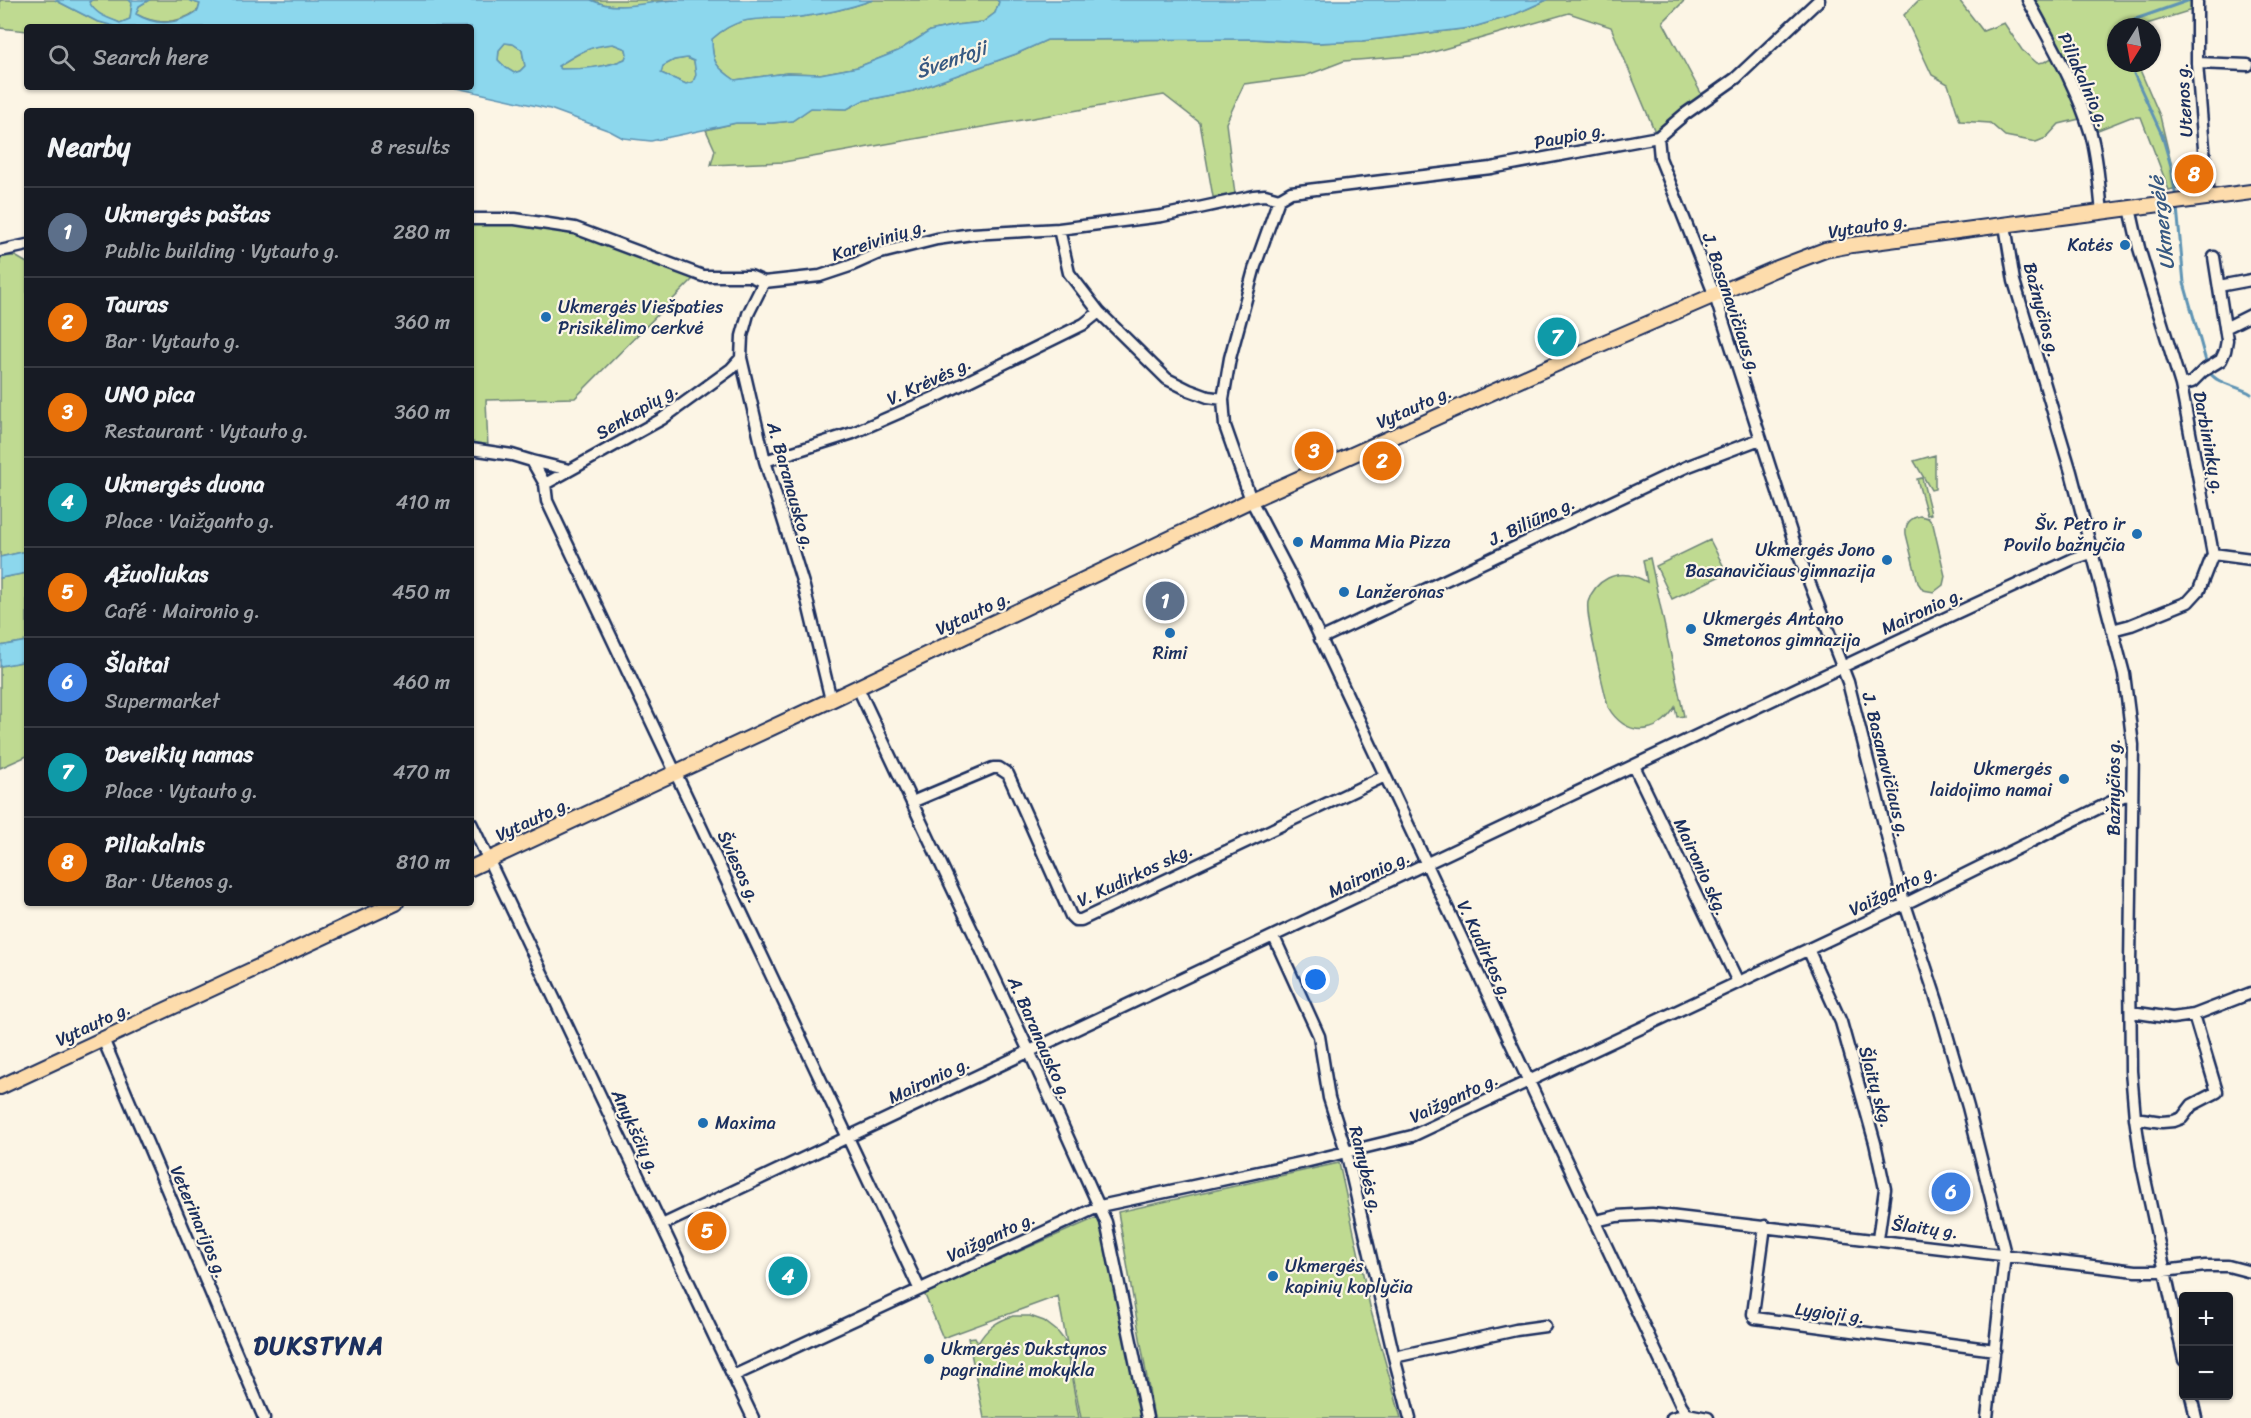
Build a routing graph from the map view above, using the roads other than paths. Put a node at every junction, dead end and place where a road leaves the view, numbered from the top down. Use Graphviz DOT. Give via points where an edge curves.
graph roads {
  1 [pos="1819,0"];
  2 [pos="2028,0"];
  3 [pos="2197,4"];
  4 [pos="2197,63"];
  5 [pos="2248,64"];
  6 [pos="1658,137"];
  7 [pos="2251,192"];
  8 [pos="2208,197"];
  9 [pos="1279,199"];
  10 [pos="2130,208"];
  11 [pos="2103,212"];
  12 [pos="474,219"];
  13 [pos="2005,225"];
  14 [pos="1059,229"];
  15 [pos="24,246"];
  16 [pos="0,251"];
  17 [pos="2214,257"];
  18 [pos="2251,280"];
  19 [pos="764,282"];
  20 [pos="2219,286"];
  21 [pos="1715,296"];
  22 [pos="1099,312"];
  23 [pos="2251,315"];
  24 [pos="2225,328"];
  25 [pos="741,358"];
  26 [pos="2181,385"];
  27 [pos="1223,399"];
  28 [pos="1760,439"];
  29 [pos="474,449"];
  30 [pos="532,461"];
  31 [pos="765,461"];
  32 [pos="569,470"];
  33 [pos="545,484"];
  34 [pos="1251,500"];
  35 [pos="2091,553"];
  36 [pos="2213,554"];
  37 [pos="2251,559"];
  38 [pos="2112,630"];
  39 [pos="1320,639"];
  40 [pos="1842,667"];
  41 [pos="858,688"];
  42 [pos="831,700"];
  43 [pos="1634,766"];
  44 [pos="676,771"];
  45 [pos="1385,776"];
  46 [pos="2131,795"];
  47 [pos="912,802"];
  48 [pos="474,829"];
  49 [pos="489,860"];
  50 [pos="1426,865"];
  51 [pos="474,867"];
  52 [pos="1905,903"];
  53 [pos="390,906"];
  54 [pos="1274,937"];
  55 [pos="1808,949"];
  56 [pos="1738,982"];
  57 [pos="2251,993"];
  58 [pos="2131,1012"];
  59 [pos="2194,1015"];
  60 [pos="103,1039"];
  61 [pos="1029,1051"];
  62 [pos="1529,1080"];
  63 [pos="0,1087"];
  64 [pos="2135,1118"];
  65 [pos="847,1137"];
  66 [pos="1346,1151"];
  67 [pos="1100,1206"];
  68 [pos="1596,1221"];
  69 [pos="662,1225"];
  70 [pos="1765,1226"];
  71 [pos="1878,1239"];
  72 [pos="2005,1254"];
  73 [pos="2164,1271"];
  74 [pos="2251,1272"];
  75 [pos="919,1288"];
  76 [pos="1545,1326"];
  77 [pos="2181,1346"];
  78 [pos="1995,1350"];
  79 [pos="1394,1357"];
  80 [pos="733,1376"];
  81 [pos="2192,1400"];
  82 [pos="1688,1414"];
  83 [pos="264,1418"];
  84 [pos="753,1418"];
  85 [pos="1147,1418"];
  86 [pos="1410,1418"];
  87 [pos="1672,1418"];
  88 [pos="1708,1418"];
  89 [pos="1987,1418"];
  90 [pos="2196,1418"];
  1 -- 6 [label="street, Paupio g." via="1736,78"];
  2 -- 11 [label="street, Piliakalnio g." via="2088,124"];
  3 -- 4 [label="street, Utenos g."];
  4 -- 5 [label="street"];
  4 -- 8 [label="street, Utenos g."];
  6 -- 9 [label="street, Paupio g." via="1491,168 1291,192"];
  6 -- 21 [label="street, J. Basanavičiaus g." via="1660,158"];
  7 -- 8 [label="main road, Vytauto g."];
  8 -- 10 [label="main road, Vytauto g."];
  9 -- 14 [label="street, Paupio g." via="1254,196 1162,216"];
  9 -- 27 [label="street" via="1255,266"];
  10 -- 11 [label="main road, Vytauto g."];
  10 -- 26 [label="street, Darbininkų g."];
  11 -- 13 [label="main road, Vytauto g."];
  12 -- 19 [label="street, Kareivinių g." via="515,219 575,228 704,276 750,276"];
  13 -- 21 [label="main road, Vytauto g." via="1826,250"];
  13 -- 35 [label="street, Bažnyčios g." via="2014,281"];
  14 -- 19 [label="street, Kareivinių g." via="937,239 877,254 820,276"];
  14 -- 22 [label="street" via="1069,273"];
  15 -- 16 [label="street"];
  17 -- 20 [label="street"];
  18 -- 20 [label="street"];
  19 -- 25 [label="street, A. Baranausko g." via="748,314"];
  20 -- 24 [label="street"];
  21 -- 28 [label="street, J. Basanavičiaus g."];
  21 -- 34 [label="main road, Vytauto g."];
  22 -- 27 [label="street" via="1167,379 1208,397"];
  22 -- 31 [label="street, V. Krėvės g." via="1084,324 940,395 853,433"];
  23 -- 24 [label="street"];
  24 -- 26 [label="street" via="2222,360 2192,382"];
  25 -- 31 [label="street, A. Baranausko g."];
  25 -- 32 [label="street, Senkapių g." via="662,418"];
  26 -- 36 [label="street, Darbininkų g."];
  27 -- 34 [label="street" via="1225,426"];
  28 -- 39 [label="street, J. Biliūno g." via="1686,467"];
  28 -- 40 [label="street, J. Basanavičiaus g." via="1796,548"];
  29 -- 30 [label="street"];
  30 -- 32 [label="street"];
  30 -- 33 [label="street, Šviesos g."];
  31 -- 42 [label="street, A. Baranausko g." via="804,587"];
  32 -- 33 [label="street, Senkapių g."];
  33 -- 44 [label="street, Šviesos g." via="547,501"];
  34 -- 39 [label="street, V. Kudirkos g."];
  34 -- 41 [label="main road, Vytauto g."];
  35 -- 38 [label="street, Bažnyčios g."];
  35 -- 40 [label="street, Maironio g."];
  36 -- 37 [label="street"];
  36 -- 38 [label="street" via="2199,590 2187,602"];
  38 -- 46 [label="street, Bažnyčios g." via="2129,705 2133,745"];
  39 -- 45 [label="street, V. Kudirkos g."];
  40 -- 43 [label="street, Maironio g."];
  40 -- 52 [label="street, J. Basanavičiaus g."];
  41 -- 42 [label="main road, Vytauto g."];
  41 -- 47 [label="street, A. Baranausko g."];
  42 -- 44 [label="main road, Vytauto g."];
  43 -- 50 [label="street, Maironio g."];
  43 -- 56 [label="street, Maironio skg."];
  44 -- 49 [label="main road, Vytauto g."];
  44 -- 65 [label="street, Šviesos g."];
  45 -- 47 [label="street, V. Kudirkos skg." via="1075,921 1005,770 993,768"];
  45 -- 50 [label="street, V. Kudirkos g."];
  46 -- 52 [label="street, Vaižganto g."];
  46 -- 58 [label="street, Bažnyčios g."];
  47 -- 61 [label="street, A. Baranausko g."];
  48 -- 49 [label="street, Anykščių g."];
  49 -- 51 [label="main road, Vytauto g."];
  49 -- 69 [label="street, Anykščių g."];
  50 -- 54 [label="street, Maironio g."];
  50 -- 62 [label="street, V. Kudirkos g."];
  52 -- 55 [label="street, Vaižganto g."];
  52 -- 72 [label="street, J. Basanavičiaus g." via="1942,1018"];
  53 -- 60 [label="main road, Vytauto g."];
  54 -- 61 [label="street, Maironio g."];
  54 -- 66 [label="street, Ramybės g." via="1319,1036 1329,1098"];
  55 -- 56 [label="street, Vaižganto g."];
  55 -- 71 [label="street, Šlaitų skg." via="1841,1022 1875,1143 1885,1189"];
  56 -- 62 [label="street, Vaižganto g."];
  57 -- 59 [label="street"];
  58 -- 59 [label="street" via="2172,1018"];
  58 -- 64 [label="street, Bažnyčios g."];
  59 -- 64 [label="street" via="2217,1092 2192,1105 2182,1118 2174,1121"];
  60 -- 63 [label="main road, Vytauto g."];
  60 -- 83 [label="street, Veterinarijos g."];
  61 -- 65 [label="street, Maironio g."];
  61 -- 67 [label="street, A. Baranausko g."];
  62 -- 66 [label="street, Vaižganto g." via="1412,1136"];
  62 -- 68 [label="street, V. Kudirkos g."];
  64 -- 73 [label="street, Bažnyčios g."];
  65 -- 69 [label="street, Maironio g."];
  65 -- 75 [label="street, Šviesos g."];
  66 -- 67 [label="street, Vaižganto g."];
  66 -- 79 [label="street, Ramybės g."];
  67 -- 75 [label="street, Vaižganto g."];
  67 -- 85 [label="street, A. Baranausko g."];
  68 -- 70 [label="street, Šlaitų g." via="1652,1214"];
  68 -- 82 [label="street, V. Kudirkos g."];
  69 -- 80 [label="street, Anykščių g."];
  70 -- 71 [label="street, Šlaitų g."];
  70 -- 78 [label="street, Lygioji g." via="1755,1318"];
  71 -- 72 [label="street, Šlaitų g."];
  72 -- 73 [label="street, Šlaitų g." via="2124,1270"];
  72 -- 78 [label="street, J. Basanavičiaus g."];
  73 -- 74 [label="street, Šlaitų g." via="2228,1266"];
  73 -- 77 [label="street, Bažnyčios g."];
  75 -- 80 [label="street, Vaižganto g."];
  76 -- 79 [label="street"];
  78 -- 89 [label="street, J. Basanavičiaus g."];
  79 -- 86 [label="street, Ramybės g."];
  80 -- 84 [label="street, Anykščių g."];
  81 -- 90 [label="street"];
  82 -- 87 [label="street"];
  82 -- 88 [label="street"];
}
